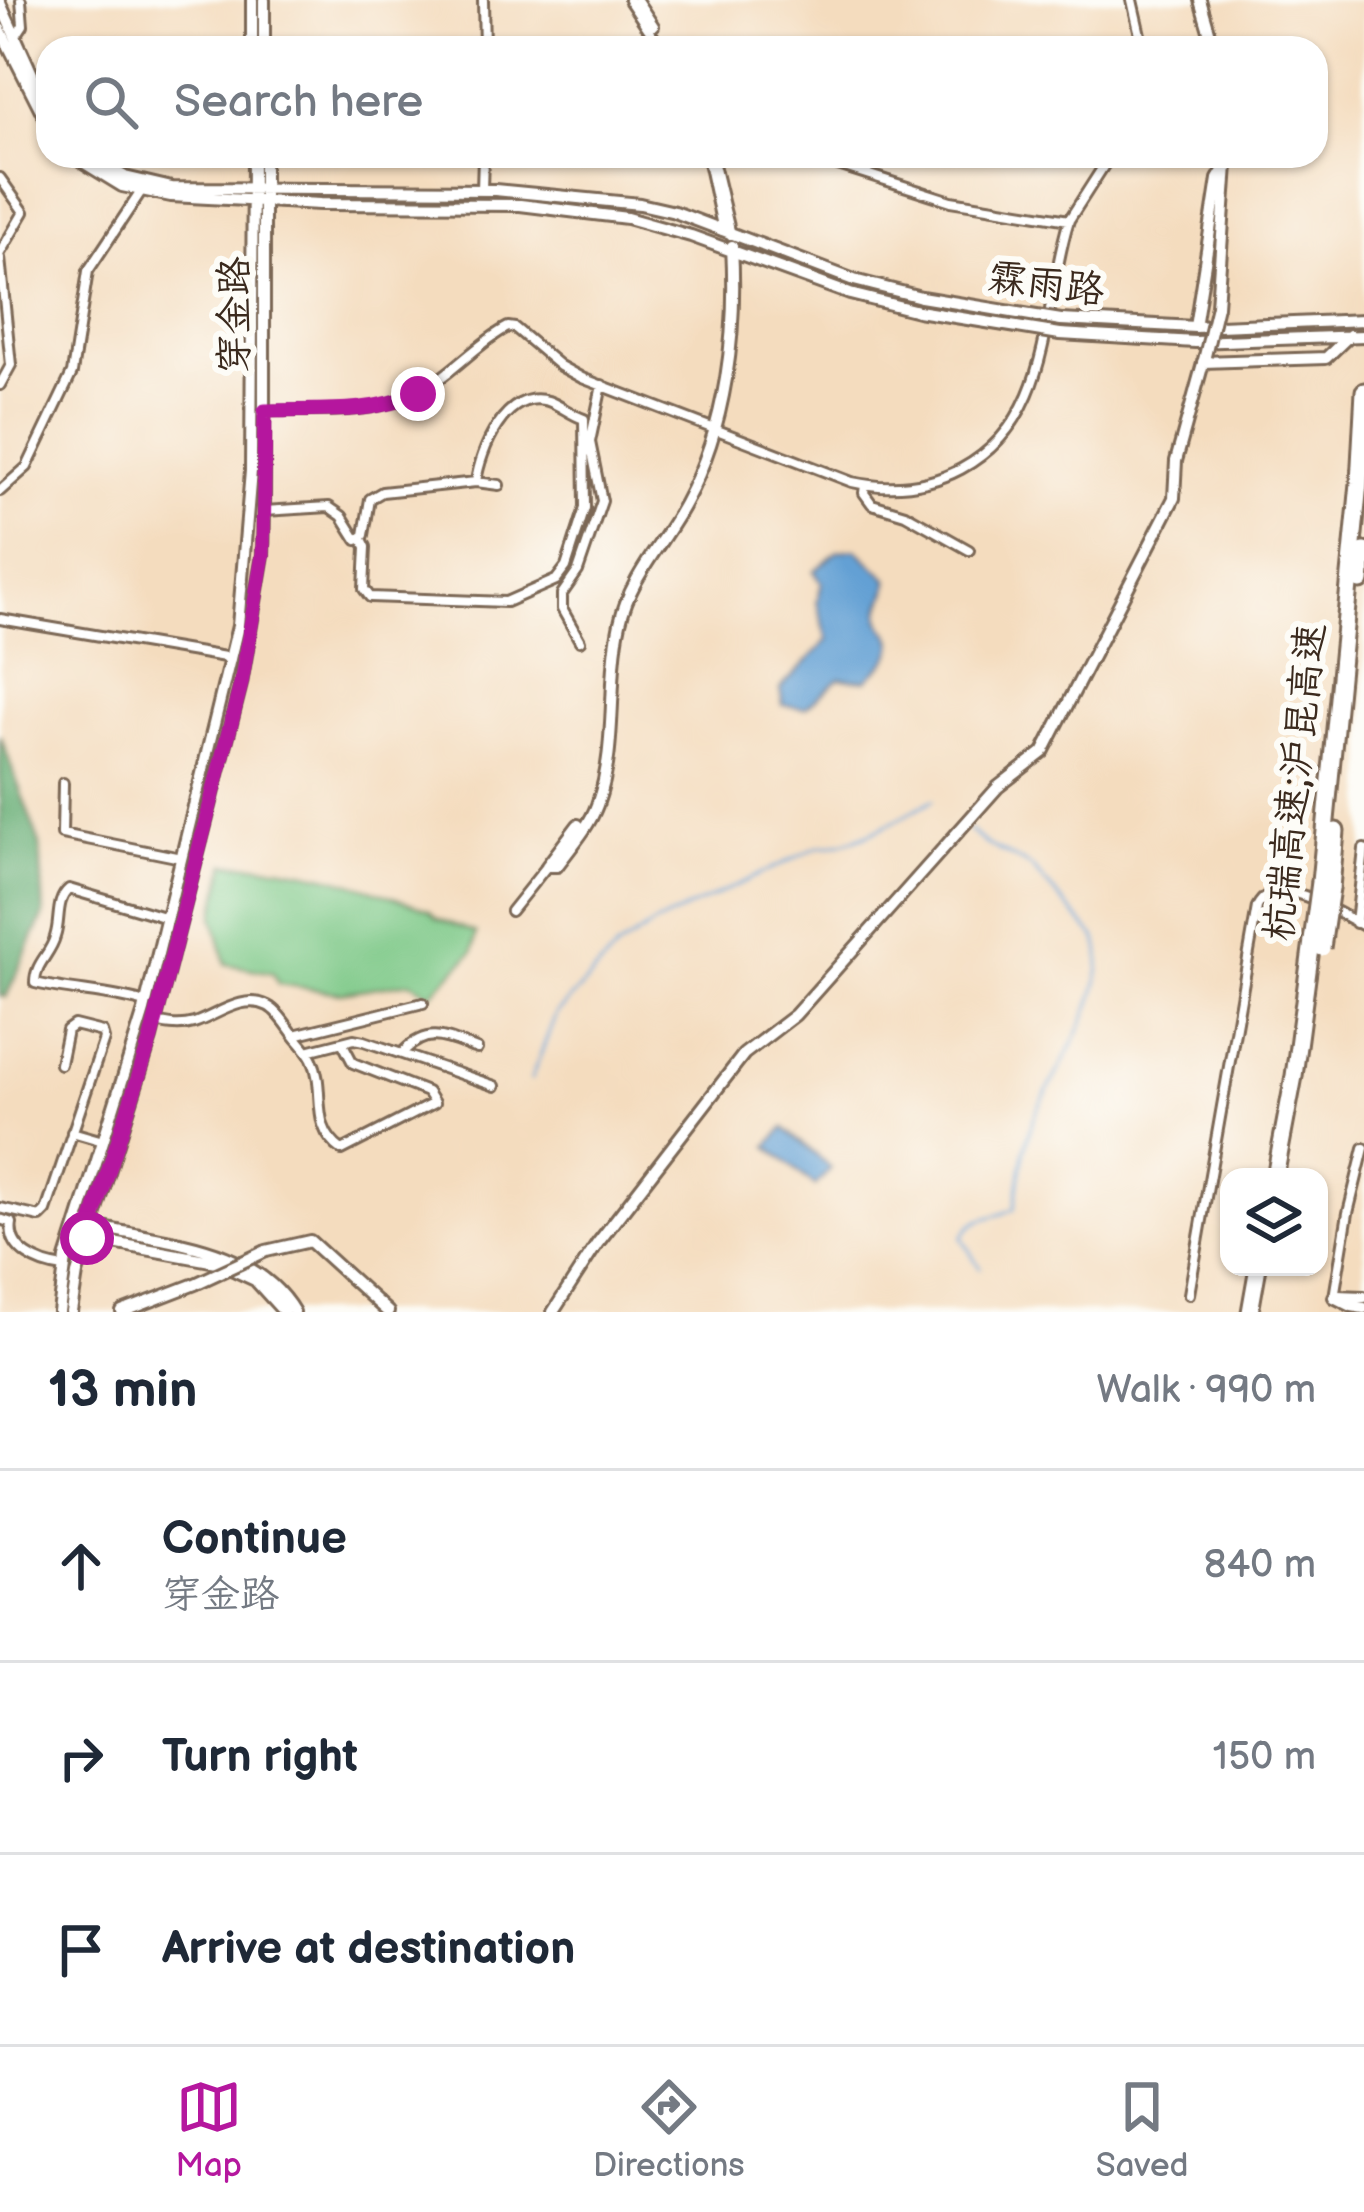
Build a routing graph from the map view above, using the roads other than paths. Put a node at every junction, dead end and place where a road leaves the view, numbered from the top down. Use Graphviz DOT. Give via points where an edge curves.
graph roads {
  1 [pos="20,0"];
  2 [pos="252,0"];
  3 [pos="264,0"];
  4 [pos="483,0"];
  5 [pos="633,0"];
  6 [pos="1132,0"];
  7 [pos="1200,0"];
  8 [pos="0,3"];
  9 [pos="0,29"];
  10 [pos="252,36"];
  11 [pos="264,36"];
  12 [pos="484,36"];
  13 [pos="656,36"];
  14 [pos="1140,36"];
  15 [pos="1210,36"];
  16 [pos="15,37"];
  17 [pos="36,83"];
  18 [pos="36,100"];
  19 [pos="90,168"];
  20 [pos="105,168"];
  21 [pos="255,168"];
  22 [pos="262,168"];
  23 [pos="483,168"];
  24 [pos="713,168"];
  25 [pos="848,168"];
  26 [pos="1102,168"];
  27 [pos="1223,168"];
  28 [pos="1226,168"];
  29 [pos="0,178"];
  30 [pos="482,190"];
  31 [pos="140,193"];
  32 [pos="259,195"];
  33 [pos="1069,220"];
  34 [pos="727,235"];
  35 [pos="729,251"];
  36 [pos="0,255"];
  37 [pos="1364,320"];
  38 [pos="1195,327"];
  39 [pos="1350,335"];
  40 [pos="1364,335"];
  41 [pos="1204,359"];
  42 [pos="0,385"];
  43 [pos="602,385"];
  44 [pos="1364,391"];
  45 [pos="265,411"];
  46 [pos="711,427"];
  47 [pos="476,482"];
  48 [pos="865,484"];
  49 [pos="499,485"];
  50 [pos="0,491"];
  51 [pos="264,511"];
  52 [pos="362,539"];
  53 [pos="969,550"];
  54 [pos="1364,550"];
  55 [pos="0,619"];
  56 [pos="580,640"];
  57 [pos="231,658"];
  58 [pos="63,783"];
  59 [pos="1364,849"];
  60 [pos="182,858"];
  61 [pos="547,866"];
  62 [pos="1325,885"];
  63 [pos="511,910"];
  64 [pos="167,918"];
  65 [pos="1360,924"];
  66 [pos="146,1003"];
  67 [pos="423,1004"];
  68 [pos="155,1022"];
  69 [pos="294,1035"];
  70 [pos="343,1044"];
  71 [pos="477,1049"];
  72 [pos="307,1051"];
  73 [pos="403,1052"];
  74 [pos="60,1064"];
  75 [pos="494,1086"];
  76 [pos="72,1132"];
  77 [pos="103,1141"];
  78 [pos="1364,1148"];
  79 [pos="1280,1168"];
  80 [pos="0,1208"];
  81 [pos="0,1219"];
  82 [pos="75,1229"];
  83 [pos="89,1232"];
  84 [pos="64,1268"];
  85 [pos="1260,1276"];
  86 [pos="1189,1294"];
  87 [pos="1334,1297"];
  88 [pos="1364,1297"];
  89 [pos="1364,1308"];
  90 [pos="59,1312"];
  91 [pos="71,1312"];
  92 [pos="122,1312"];
  93 [pos="284,1312"];
  94 [pos="294,1312"];
  95 [pos="388,1312"];
  96 [pos="553,1312"];
  97 [pos="1254,1312"];
  1 -- 16 [label="street" via="23,25"];
  2 -- 10 [label="main road"];
  3 -- 11 [label="main road"];
  4 -- 12 [label="street"];
  5 -- 13 [label="street"];
  6 -- 14 [label="street"];
  7 -- 15 [label="main road"];
  8 -- 16 [label="main road"];
  9 -- 18 [label="main road"];
  16 -- 17 [label="main road"];
  19 -- 31 [label="main road"];
  20 -- 32 [label="main road" via="155,185"];
  21 -- 32 [label="main road, 穿金路"];
  22 -- 32 [label="main road, 穿金路"];
  23 -- 30 [label="street"];
  24 -- 34 [label="street"];
  25 -- 33 [label="street" via="951,201"];
  26 -- 33 [label="street"];
  27 -- 38 [label="main road"];
  28 -- 41 [label="main road, bridge" via="1217,306"];
  29 -- 36 [label="street" via="24,212"];
  30 -- 32 [label="main road, 霖雨路"];
  30 -- 34 [label="main road, 霖雨路" via="640,204"];
  31 -- 32 [label="main road"];
  31 -- 50 [label="street" via="92,263 72,373 27,467"];
  32 -- 35 [label="main road, 霖雨路" via="320,204 557,209 627,218"];
  32 -- 45 [label="main road, 穿金路"];
  32 -- 57 [label="main road, 穿金路" via="251,470"];
  33 -- 48 [label="street" via="1035,381 1010,429 950,474 911,485"];
  34 -- 35 [label="main road"];
  34 -- 38 [label="main road, 霖雨路, bridge" via="921,297 1061,320"];
  35 -- 39 [label="main road, 霖雨路, bridge" via="850,294 1060,334 1178,342"];
  35 -- 46 [label="main road"];
  36 -- 42 [label="street" via="11,365"];
  37 -- 38 [label="main road, 霖雨路"];
  39 -- 40 [label="main road, 霖雨路"];
  39 -- 41 [label="main road" via="1326,358"];
  41 -- 96 [label="main road" via="1174,498 1043,752 963,824 795,1015 744,1054"];
  43 -- 45 [label="street" via="508,327 398,402 332,413"];
  43 -- 46 [label="street"];
  43 -- 56 [label="street" via="590,442 602,500 562,595"];
  44 -- 62 [label="highway, 杭瑞高速;沪昆高速"];
  45 -- 51 [label="main road, 穿金路"];
  46 -- 48 [label="street"];
  46 -- 61 [label="main road" via="690,480 620,599 590,804"];
  47 -- 49 [label="street"];
  47 -- 52 [label="street" via="375,495"];
  47 -- 52 [label="street" via="485,445 515,409 548,401 584,419 585,508 556,580 506,602 370,597"];
  48 -- 53 [label="street" via="872,504"];
  51 -- 52 [label="street" via="328,507"];
  51 -- 68 [label="main road, 穿金路" via="241,684"];
  54 -- 62 [label="highway, 杭瑞高速;沪昆高速"];
  55 -- 57 [label="street"];
  57 -- 60 [label="main road, 穿金路"];
  58 -- 60 [label="street" via="62,834"];
  59 -- 65 [label="street"];
  60 -- 64 [label="main road, 穿金路"];
  61 -- 63 [label="street"];
  62 -- 79 [label="highway, 杭瑞高速;沪昆高速, bridge"];
  64 -- 66 [label="main road, 穿金路"];
  64 -- 66 [label="street" via="69,890 55,942 35,970 35,983"];
  65 -- 86 [label="street" via="1291,892 1262,897"];
  66 -- 77 [label="main road, 穿金路"];
  67 -- 69 [label="street"];
  68 -- 69 [label="street" via="193,1023 225,1007 262,1004"];
  68 -- 83 [label="main road, 穿金路"];
  69 -- 72 [label="street"];
  70 -- 72 [label="street"];
  70 -- 72 [label="street" via="352,1063 427,1092 434,1103 342,1150 320,1122"];
  70 -- 73 [label="street" via="354,1039"];
  71 -- 73 [label="street" via="436,1034"];
  73 -- 75 [label="street"];
  74 -- 76 [label="street" via="67,1030 102,1032"];
  76 -- 77 [label="street"];
  76 -- 80 [label="street" via="40,1217"];
  77 -- 82 [label="main road, 穿金路"];
  78 -- 87 [label="street"];
  81 -- 84 [label="street" via="12,1223 16,1248"];
  82 -- 83 [label="main road"];
  82 -- 84 [label="main road, 穿金路"];
  83 -- 91 [label="main road, 穿金路"];
  83 -- 93 [label="main road" via="246,1273"];
  83 -- 94 [label="main road" via="250,1265"];
  84 -- 90 [label="main road, 穿金路"];
  85 -- 97 [label="highway"];
  87 -- 88 [label="main road"];
  87 -- 89 [label="main road"];
  92 -- 95 [label="main road, bridge" via="266,1251 310,1241"];
}
